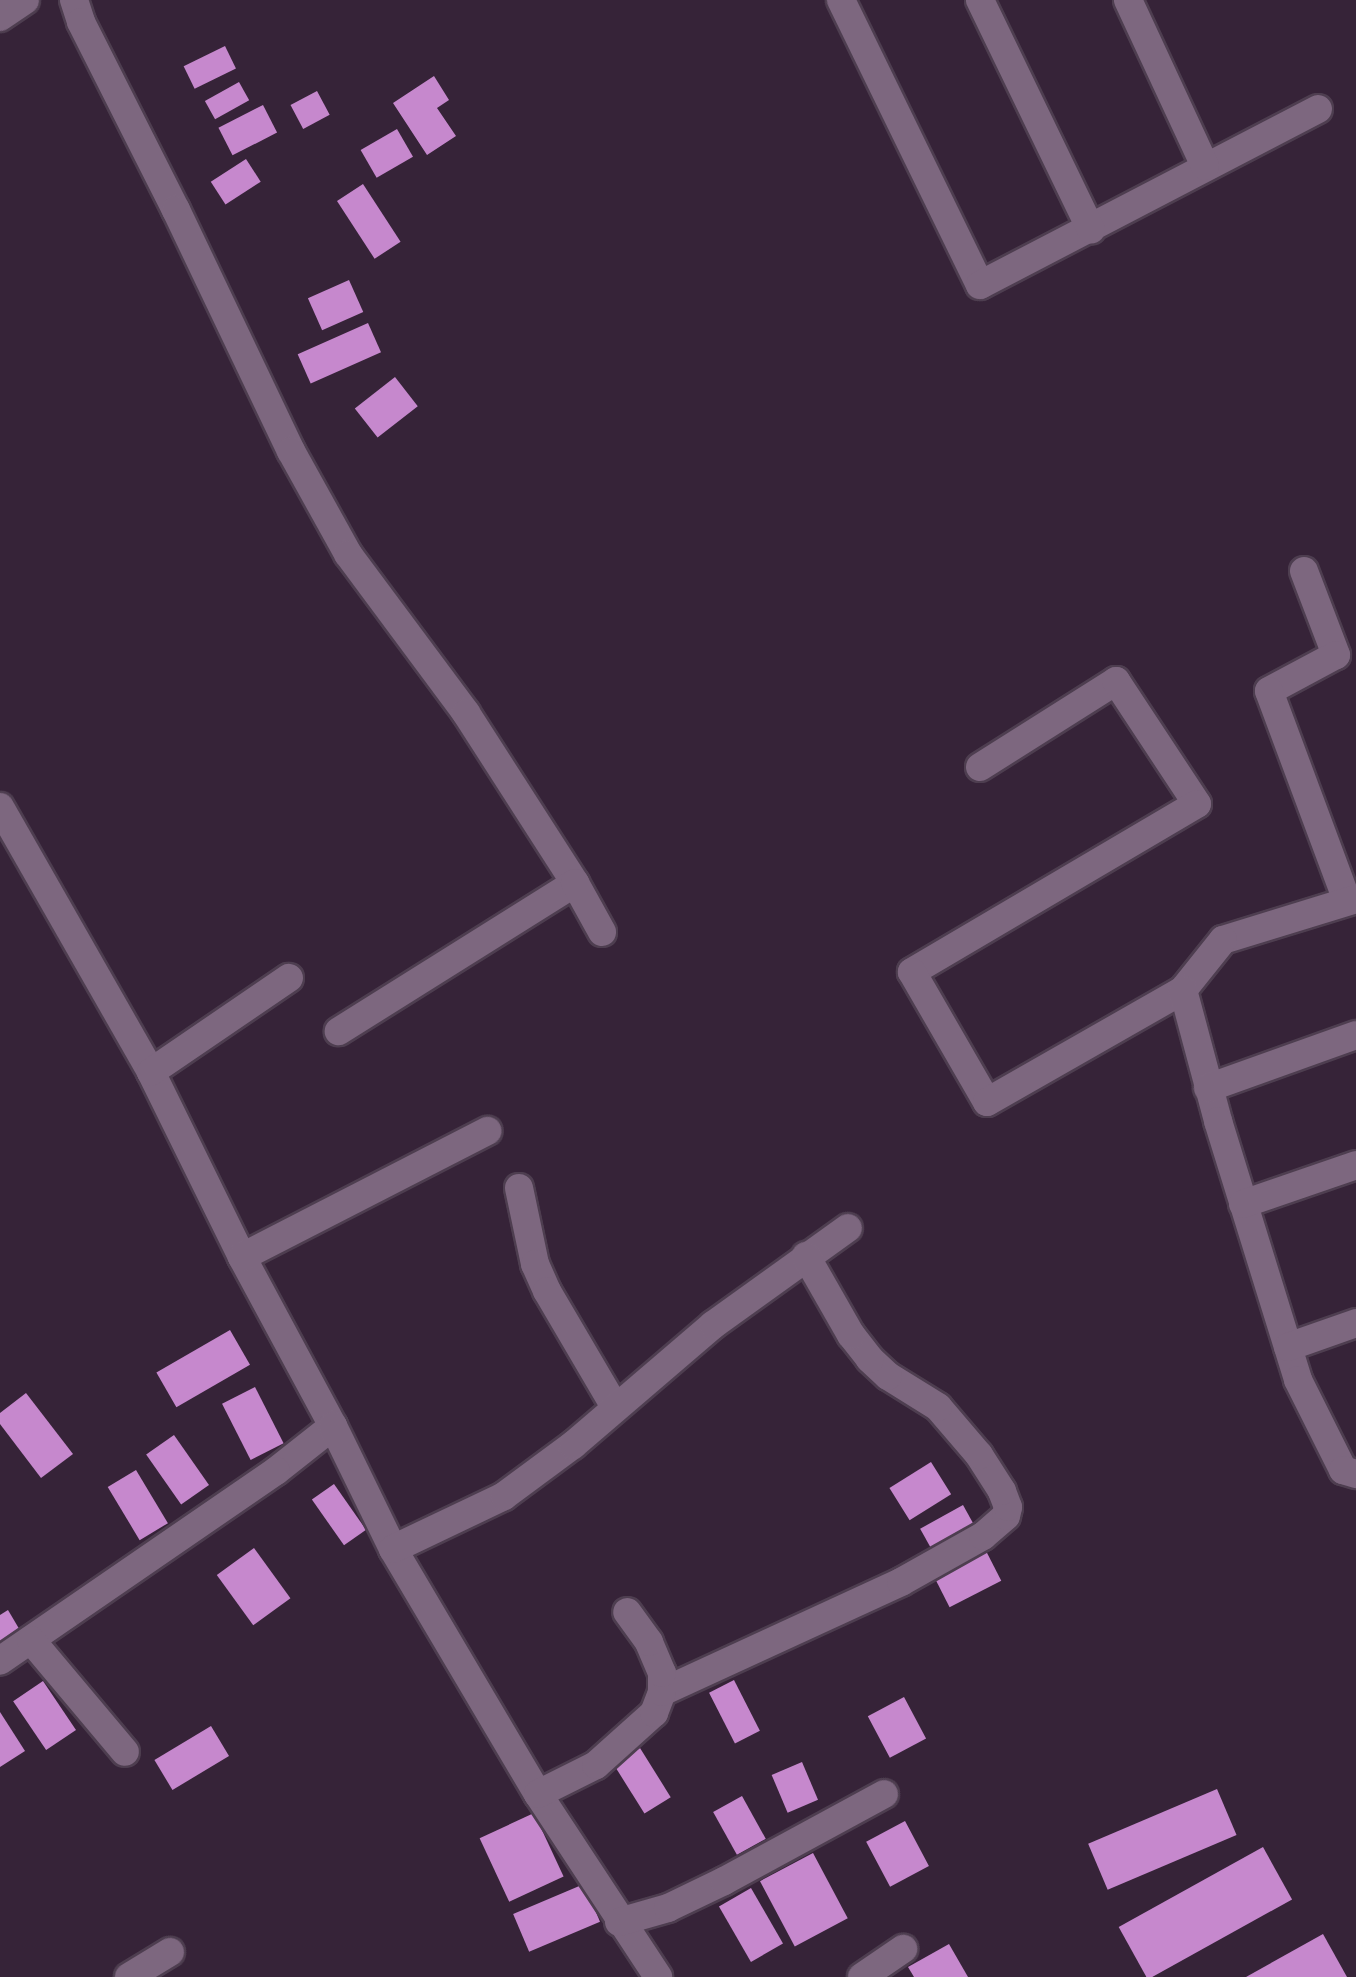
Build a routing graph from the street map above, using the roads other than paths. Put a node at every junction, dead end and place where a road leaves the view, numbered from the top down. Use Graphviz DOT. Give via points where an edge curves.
graph roads {
  1 [pos="25,0"];
  2 [pos="74,0"];
  3 [pos="841,0"];
  4 [pos="980,0"];
  5 [pos="1128,0"];
  6 [pos="0,17"];
  7 [pos="1317,109"];
  8 [pos="1204,166"];
  9 [pos="1091,230"];
  10 [pos="1304,571"];
  11 [pos="980,767"];
  12 [pos="0,807"];
  13 [pos="575,883"];
  14 [pos="1352,900"];
  15 [pos="602,932"];
  16 [pos="289,978"];
  17 [pos="1183,990"];
  18 [pos="339,1032"];
  19 [pos="1356,1035"];
  20 [pos="151,1072"];
  21 [pos="1208,1088"];
  22 [pos="487,1131"];
  23 [pos="1356,1165"];
  24 [pos="519,1188"];
  25 [pos="1243,1204"];
  26 [pos="848,1228"];
  27 [pos="806,1256"];
  28 [pos="242,1257"];
  29 [pos="1356,1323"];
  30 [pos="1288,1347"];
  31 [pos="615,1407"];
  32 [pos="333,1426"];
  33 [pos="1356,1474"];
  34 [pos="393,1549"];
  35 [pos="627,1612"];
  36 [pos="31,1640"];
  37 [pos="0,1661"];
  38 [pos="662,1692"];
  39 [pos="125,1752"];
  40 [pos="538,1794"];
  41 [pos="884,1794"];
  42 [pos="620,1922"];
  43 [pos="903,1949"];
  44 [pos="170,1952"];
  45 [pos="129,1977"];
  46 [pos="658,1977"];
  47 [pos="862,1977"];
  1 -- 6 [label="street"];
  2 -- 13 [label="street" via="81,22 291,451 348,554 466,713"];
  3 -- 9 [label="street" via="980,285"];
  4 -- 9 [label="street"];
  5 -- 8 [label="street"];
  7 -- 8 [label="street"];
  8 -- 9 [label="street"];
  10 -- 14 [label="street" via="1336,655 1269,691"];
  11 -- 17 [label="street" via="1116,681 1197,804 912,972 987,1102"];
  12 -- 20 [label="street"];
  13 -- 15 [label="street"];
  13 -- 18 [label="street"];
  14 -- 17 [label="street" via="1222,940"];
  16 -- 20 [label="street"];
  17 -- 21 [label="street"];
  19 -- 21 [label="street"];
  20 -- 28 [label="street"];
  21 -- 25 [label="street"];
  22 -- 28 [label="street"];
  23 -- 25 [label="street"];
  24 -- 31 [label="street" via="535,1264"];
  25 -- 30 [label="street"];
  26 -- 27 [label="street"];
  27 -- 31 [label="street" via="713,1325"];
  27 -- 38 [label="street" via="851,1335 870,1359 888,1376 938,1407 979,1455 1005,1499 1006,1516 984,1536 902,1582"];
  28 -- 32 [label="street"];
  29 -- 30 [label="street"];
  30 -- 33 [label="street" via="1298,1380 1344,1470"];
  31 -- 34 [label="street" via="504,1496"];
  32 -- 34 [label="street"];
  32 -- 36 [label="street" via="276,1471"];
  34 -- 40 [label="street"];
  35 -- 38 [label="street" via="649,1642 662,1673"];
  36 -- 37 [label="street"];
  36 -- 39 [label="street"];
  38 -- 40 [label="street" via="654,1713 596,1765"];
  40 -- 42 [label="street"];
  41 -- 42 [label="street" via="724,1881 668,1908"];
  42 -- 46 [label="street"];
  43 -- 47 [label="street"];
  44 -- 45 [label="street"];
}
